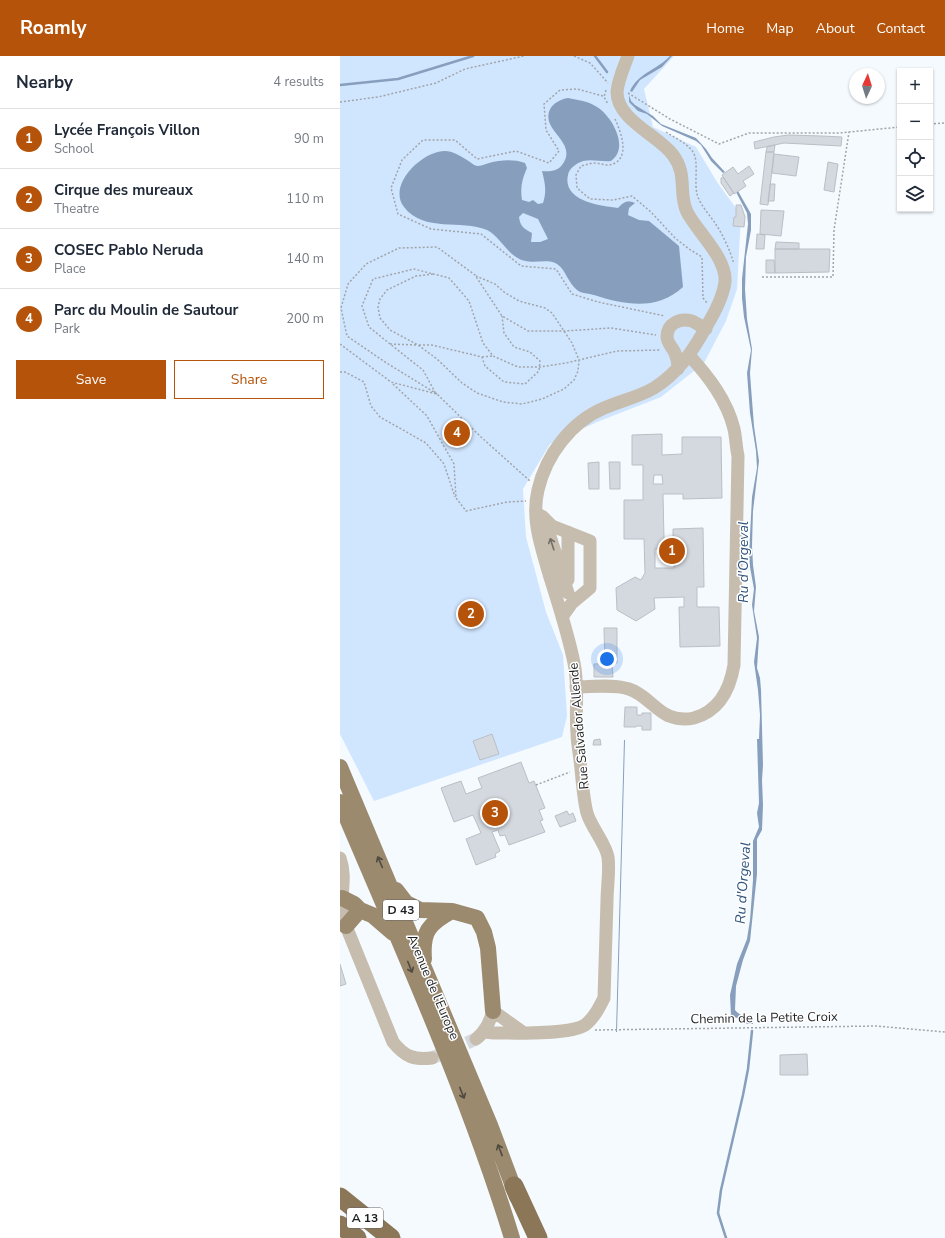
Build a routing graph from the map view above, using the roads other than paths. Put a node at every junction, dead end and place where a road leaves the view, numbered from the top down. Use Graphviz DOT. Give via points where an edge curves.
graph roads {
  1 [pos="628,56"];
  2 [pos="706,329"];
  3 [pos="689,355"];
  4 [pos="678,369"];
  5 [pos="537,501"];
  6 [pos="548,522"];
  7 [pos="575,535"];
  8 [pos="575,597"];
  9 [pos="562,617"];
  10 [pos="576,687"];
  11 [pos="340,768"];
  12 [pos="340,802"];
  13 [pos="340,858"];
  14 [pos="389,884"];
  15 [pos="342,898"];
  16 [pos="360,910"];
  17 [pos="452,911"];
  18 [pos="346,926"];
  19 [pos="398,938"];
  20 [pos="424,965"];
  21 [pos="492,1011"];
  22 [pos="524,1033"];
  23 [pos="447,1056"];
  24 [pos="514,1186"];
  25 [pos="340,1198"];
  26 [pos="340,1224"];
  27 [pos="357,1238"];
  28 [pos="391,1238"];
  29 [pos="512,1238"];
  30 [pos="530,1238"];
  31 [pos="538,1238"];
  1 -- 2 [label="street, Rue Salvador Allende" via="615,87 622,107 633,122 664,145 677,161 681,170 685,208 714,250 724,271 725,283 721,296"];
  2 -- 3 [label="street, Rue Salvador Allende"];
  2 -- 4 [label="street" via="692,321 683,320 675,321 669,327 667,336 678,359"];
  3 -- 4 [label="street, Rue Salvador Allende"];
  3 -- 10 [label="street" via="714,385 726,407 738,456 732,675 722,698 715,706 704,715 689,719 670,716 628,688"];
  4 -- 5 [label="street, Rue Salvador Allende" via="654,388 600,410 575,427 560,443 546,466"];
  5 -- 6 [label="street" via="543,517"];
  5 -- 9 [label="street, Rue Salvador Allende" via="537,534"];
  6 -- 7 [label="street"];
  8 -- 6 [label="street, one-way" via="549,532"];
  7 -- 8 [label="street"];
  7 -- 8 [label="street" via="590,540 590,588"];
  8 -- 9 [label="street"];
  9 -- 10 [label="street, Rue Salvador Allende" via="575,665"];
  10 -- 22 [label="street, Rue Salvador Allende" via="577,734 587,814 608,856 604,998 597,1013 585,1025 571,1031"];
  14 -- 11 [label="main road, Avenue de l'Europe / D 43, one-way"];
  12 -- 19 [label="main road, Avenue de l'Europe / D 43"];
  13 -- 15 [label="street" via="344,877"];
  14 -- 17 [label="main road" via="406,903 420,910"];
  14 -- 20 [label="main road, Avenue de l'Europe / D 43"];
  15 -- 16 [label="main road"];
  15 -- 18 [label="street"];
  16 -- 18 [label="main road"];
  16 -- 19 [label="main road" via="383,923"];
  17 -- 20 [label="main road" via="438,919 426,931 423,945"];
  17 -- 21 [label="main road" via="477,918 484,932 488,948"];
  18 -- 23 [label="street" via="393,1042 406,1055 415,1058"];
  19 -- 23 [label="main road, Avenue de l'Europe / D 43, one-way"];
  20 -- 23 [label="main road, Avenue de l'Europe / D 43"];
  21 -- 22 [label="street"];
  21 -- 22 [label="street, Rue Salvador Allende" via="489,1024 480,1035"];
  24 -- 23 [label="main road, D 43, one-way" via="490,1124"];
  23 -- 29 [label="main road, D 43, one-way" via="483,1149"];
  24 -- 30 [label="main road, D 43"];
  24 -- 31 [label="highway"];
  25 -- 28 [label="highway, A 13"];
  26 -- 27 [label="highway, A 13"];
}
